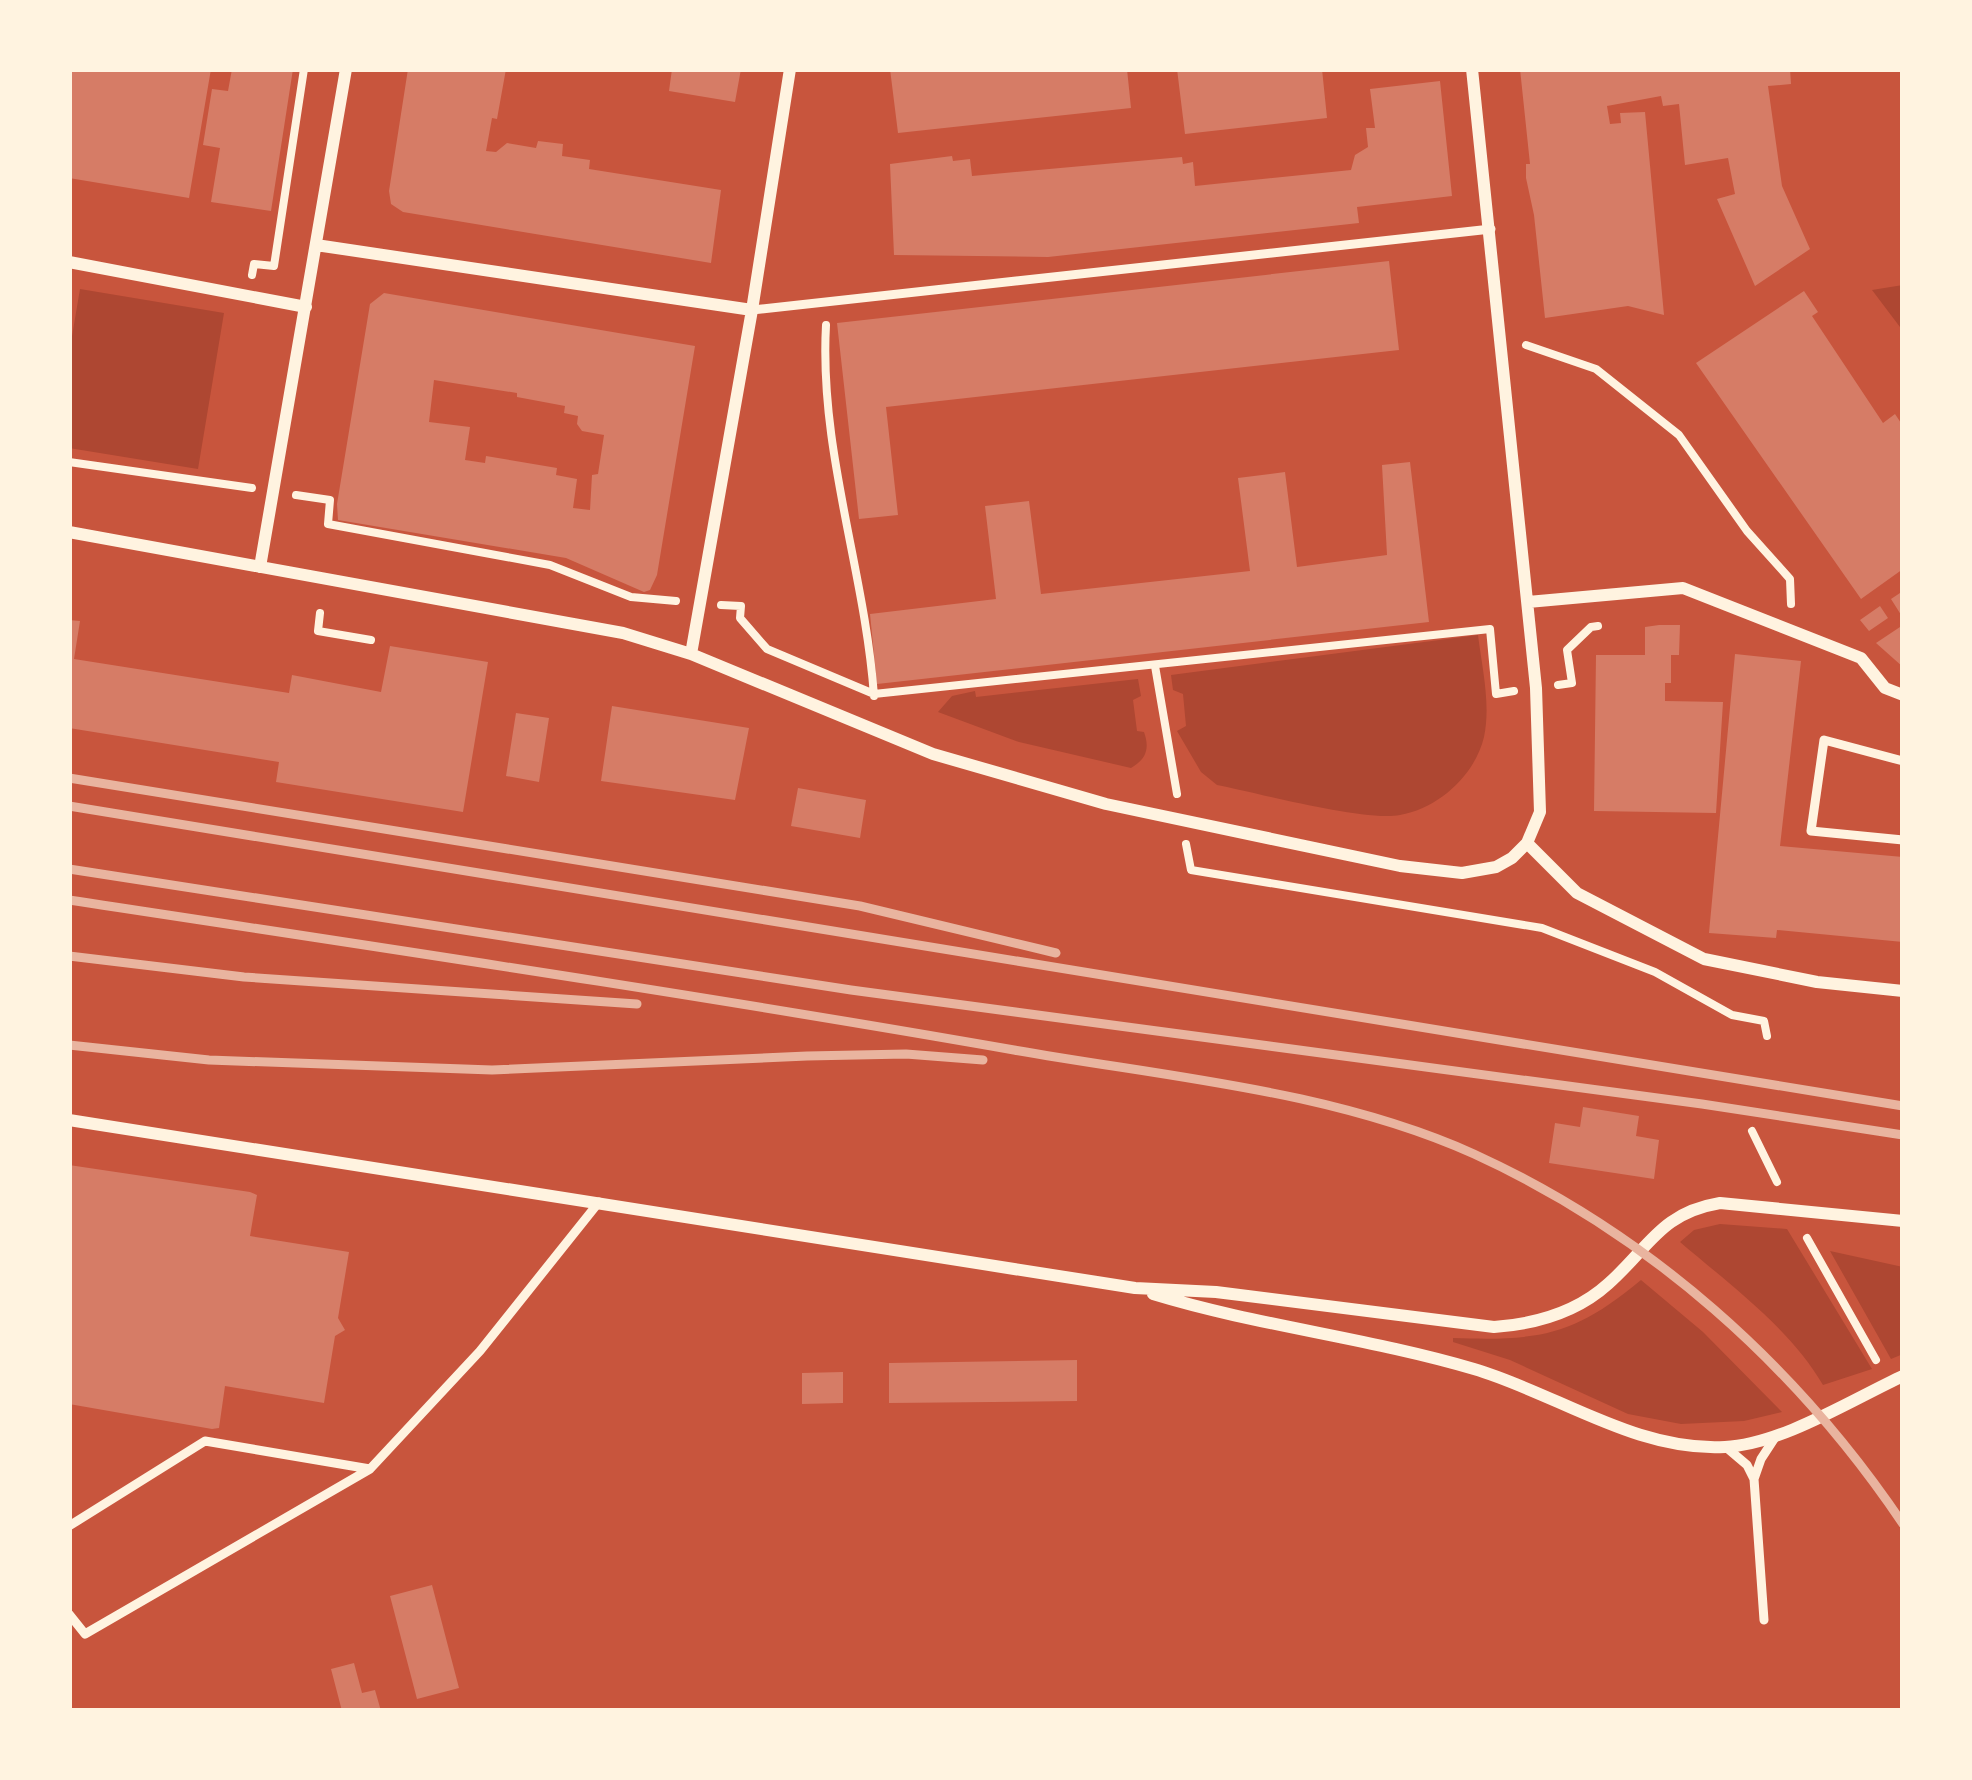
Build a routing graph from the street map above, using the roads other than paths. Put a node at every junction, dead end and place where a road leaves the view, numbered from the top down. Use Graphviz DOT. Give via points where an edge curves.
graph roads {
  1 [pos="346,69"];
  2 [pos="790,69"];
  3 [pos="1472,69"];
  4 [pos="1491,229"];
  5 [pos="316,245"];
  6 [pos="69,262"];
  7 [pos="305,307"];
  8 [pos="752,310"];
  9 [pos="69,532"];
  10 [pos="260,567"];
  11 [pos="1528,602"];
  12 [pos="691,654"];
  13 [pos="1903,695"];
  14 [pos="1903,761"];
  15 [pos="1903,840"];
  16 [pos="1527,842"];
  17 [pos="1903,991"];
  18 [pos="69,1120"];
  19 [pos="599,1202"];
  20 [pos="1903,1220"];
  21 [pos="1135,1288"];
  22 [pos="1903,1376"];
  23 [pos="1778,1434"];
  24 [pos="1727,1448"];
  25 [pos="370,1468"];
  26 [pos="1754,1479"];
  27 [pos="69,1526"];
  28 [pos="69,1613"];
  29 [pos="1764,1621"];
  1 -- 5 [label="street"];
  2 -- 8 [label="street"];
  3 -- 4 [label="street"];
  4 -- 8 [label="lane"];
  4 -- 11 [label="street"];
  5 -- 7 [label="street"];
  5 -- 8 [label="street"];
  6 -- 7 [label="street"];
  7 -- 10 [label="street"];
  8 -- 12 [label="street"];
  9 -- 10 [label="street"];
  10 -- 12 [label="street" via="604,629"];
  11 -- 13 [label="street" via="1683,588 1861,658"];
  11 -- 16 [label="street" via="1540,812"];
  12 -- 16 [label="street" via="933,754 1182,820 1462,873 1496,867"];
  14 -- 15 [label="lane" via="1825,740 1811,831"];
  16 -- 17 [label="street" via="1576,893 1704,959"];
  18 -- 19 [label="street"];
  19 -- 21 [label="street"];
  19 -- 25 [label="lane" via="480,1351"];
  20 -- 21 [label="street" via="1695,1207 1652,1236 1604,1288 1530,1324 1494,1327"];
  21 -- 24 [label="street" via="1469,1367 1628,1430"];
  22 -- 23 [label="street"];
  23 -- 24 [label="street"];
  23 -- 26 [label="lane"];
  24 -- 26 [label="lane"];
  25 -- 27 [label="lane" via="205,1441"];
  25 -- 28 [label="lane" via="85,1634"];
  26 -- 29 [label="lane"];
}
